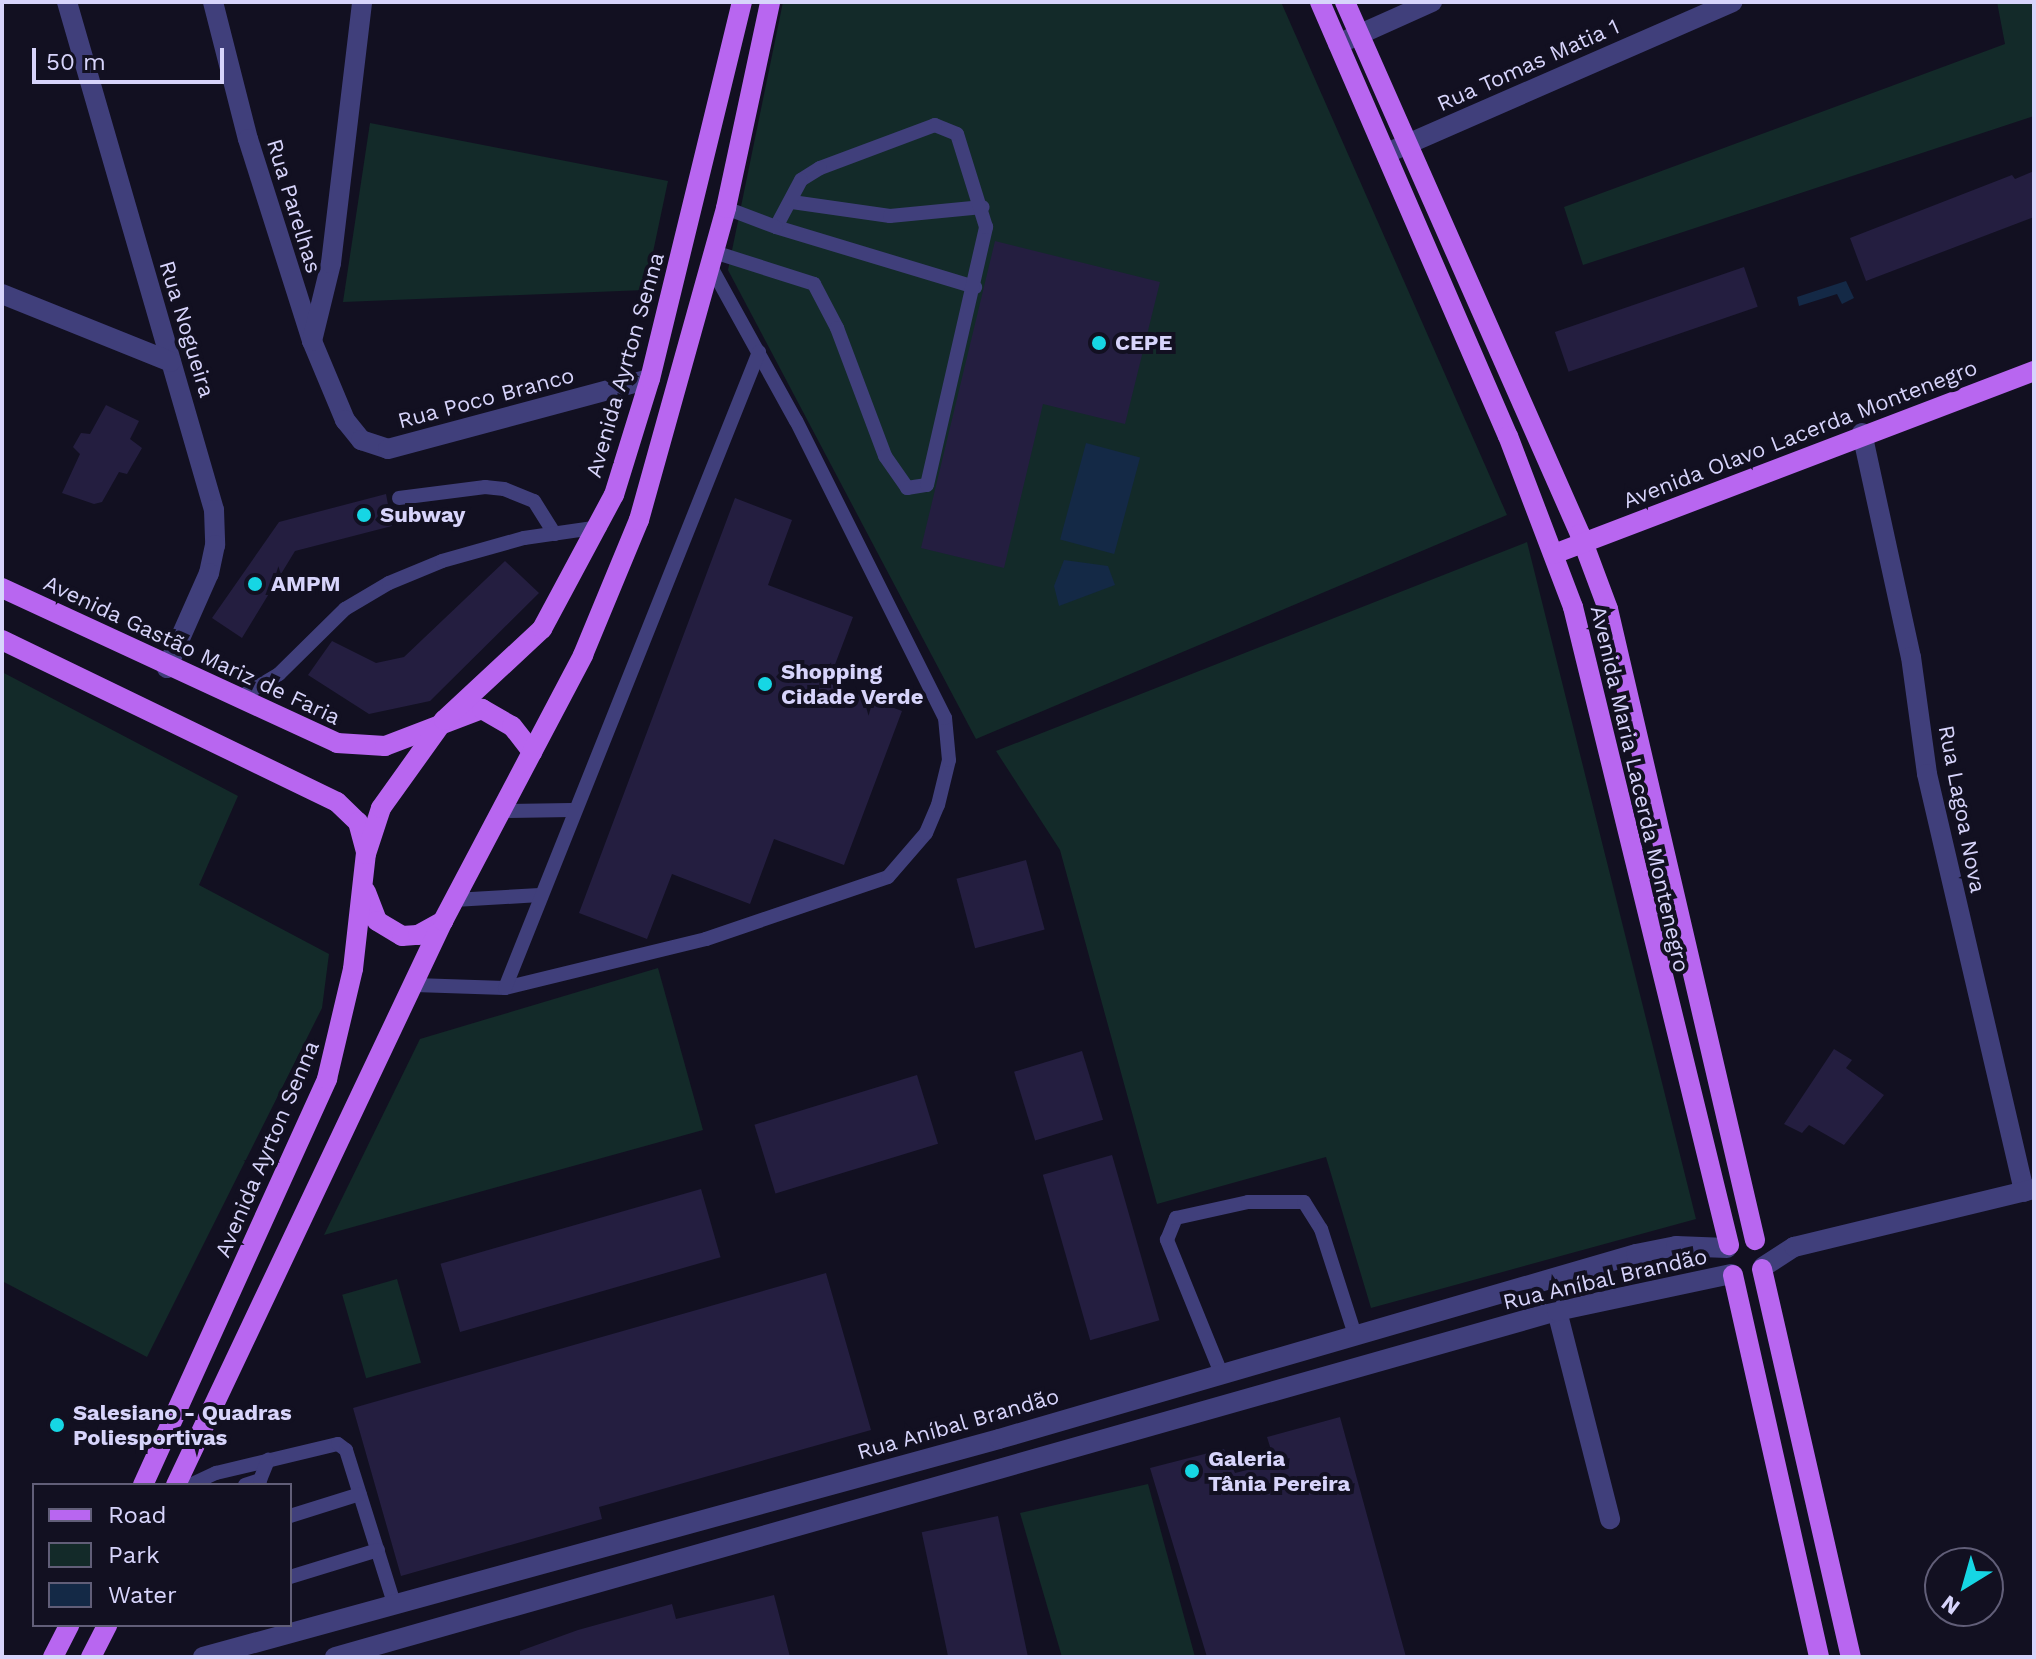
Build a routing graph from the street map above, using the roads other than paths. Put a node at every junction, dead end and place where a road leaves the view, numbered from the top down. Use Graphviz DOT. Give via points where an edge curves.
graph roads {
  1 [pos="67,2"];
  2 [pos="213,2"];
  3 [pos="362,2"];
  4 [pos="742,2"];
  5 [pos="770,2"];
  6 [pos="1320,2"];
  7 [pos="1345,2"];
  8 [pos="1432,2"];
  9 [pos="1732,2"];
  10 [pos="1360,35"];
  11 [pos="1338,44"];
  12 [pos="1410,143"];
  13 [pos="1387,153"];
  14 [pos="792,202"];
  15 [pos="983,207"];
  16 [pos="726,208"];
  17 [pos="776,227"];
  18 [pos="712,259"];
  19 [pos="975,287"];
  20 [pos="2,294"];
  21 [pos="312,341"];
  22 [pos="759,352"];
  23 [pos="171,362"];
  24 [pos="2034,371"];
  25 [pos="650,379"];
  26 [pos="345,420"];
  27 [pos="1862,433"];
  28 [pos="399,498"];
  29 [pos="601,527"];
  30 [pos="555,534"];
  31 [pos="1584,543"];
  32 [pos="1554,554"];
  33 [pos="2,588"];
  34 [pos="2,640"];
  35 [pos="167,668"];
  36 [pos="237,699"];
  37 [pos="444,720"];
  38 [pos="532,752"];
  39 [pos="572,810"];
  40 [pos="501,811"];
  41 [pos="366,854"];
  42 [pos="364,885"];
  43 [pos="540,895"];
  44 [pos="454,900"];
  45 [pos="443,921"];
  46 [pos="415,985"];
  47 [pos="505,988"];
  48 [pos="2029,1191"];
  49 [pos="1757,1242"];
  50 [pos="1728,1246"];
  51 [pos="1794,1247"];
  52 [pos="1763,1268"];
  53 [pos="1732,1274"];
  54 [pos="1557,1311"];
  55 [pos="1355,1335"];
  56 [pos="1221,1373"];
  57 [pos="268,1460"];
  58 [pos="144,1483"];
  59 [pos="177,1483"];
  60 [pos="196,1483"];
  61 [pos="251,1483"];
  62 [pos="821,1488"];
  63 [pos="360,1494"];
  64 [pos="292,1515"];
  65 [pos="1610,1519"];
  66 [pos="830,1520"];
  67 [pos="378,1550"];
  68 [pos="292,1576"];
  69 [pos="395,1606"];
  70 [pos="68,1627"];
  71 [pos="106,1627"];
  72 [pos="53,1657"];
  73 [pos="91,1657"];
  74 [pos="203,1657"];
  75 [pos="335,1657"];
  76 [pos="1819,1657"];
  77 [pos="1851,1657"];
  1 -- 23 [label="street, Rua Nogueira"];
  2 -- 21 [label="street, Rua Parelhas" via="248,139"];
  3 -- 21 [label="street" via="331,263"];
  4 -- 25 [label="main road, Avenida Ayrton Senna"];
  5 -- 16 [label="main road"];
  6 -- 11 [label="main road, Avenida Maria Lacerda Montenegro"];
  7 -- 10 [label="main road, Avenida Maria Lacerda Montenegro"];
  8 -- 10 [label="street"];
  9 -- 12 [label="street, Rua Tomas Matia 1"];
  10 -- 11 [label="street"];
  10 -- 12 [label="main road, Avenida Maria Lacerda Montenegro"];
  11 -- 13 [label="main road, Avenida Maria Lacerda Montenegro"];
  12 -- 13 [label="street, Rua Tomas Matia 1"];
  12 -- 31 [label="main road, Avenida Maria Lacerda Montenegro"];
  13 -- 32 [label="main road, Avenida Maria Lacerda Montenegro"];
  14 -- 15 [label="lane" via="890,216"];
  14 -- 15 [label="lane" via="801,180 820,168 935,125 957,134"];
  14 -- 17 [label="lane"];
  15 -- 19 [label="lane" via="986,227"];
  16 -- 17 [label="lane"];
  16 -- 18 [label="main road"];
  17 -- 19 [label="lane"];
  18 -- 19 [label="lane" via="814,284 837,328 885,456 907,488 919,490 927,485"];
  18 -- 22 [label="lane"];
  18 -- 38 [label="main road" via="639,520 583,655"];
  20 -- 23 [label="street"];
  21 -- 26 [label="street, Rua Parelhas"];
  22 -- 39 [label="lane"];
  22 -- 47 [label="lane" via="945,718 949,760 938,805 926,833 888,877 706,939"];
  23 -- 35 [label="street, Rua Nogueira" via="214,510 215,545"];
  24 -- 27 [label="main road, Avenida Olavo Lacerda Montenegro"];
  25 -- 26 [label="street, Rua Poco Branco" via="388,449 361,440"];
  25 -- 29 [label="main road, Avenida Ayrton Senna"];
  27 -- 31 [label="main road, Avenida Olavo Lacerda Montenegro"];
  27 -- 48 [label="street, Rua Lagoa Nova" via="1911,657 1927,774"];
  28 -- 30 [label="lane" via="504,489 534,501"];
  29 -- 30 [label="lane"];
  29 -- 37 [label="main road, Avenida Ayrton Senna" via="542,629"];
  30 -- 36 [label="lane" via="442,561 389,583 345,609 260,689"];
  31 -- 32 [label="main road, Avenida Olavo Lacerda Montenegro"];
  31 -- 49 [label="main road, Avenida Maria Lacerda Montenegro" via="1608,609 1639,734"];
  32 -- 50 [label="main road, Avenida Maria Lacerda Montenegro" via="1604,724"];
  33 -- 35 [label="main road, Avenida Gastão Mariz de Faria"];
  34 -- 41 [label="main road" via="337,802 358,822"];
  35 -- 36 [label="main road, Avenida Gastão Mariz de Faria"];
  36 -- 37 [label="main road, Avenida Gastão Mariz de Faria" via="354,748 385,746"];
  37 -- 38 [label="main road, Avenida Gastão Mariz de Faria" via="482,709 512,726"];
  37 -- 41 [label="main road, Avenida Ayrton Senna" via="396,782"];
  38 -- 40 [label="main road"];
  39 -- 40 [label="lane"];
  39 -- 43 [label="lane"];
  40 -- 44 [label="main road"];
  41 -- 42 [label="main road, Avenida Ayrton Senna"];
  42 -- 45 [label="main road" via="369,908 387,930 418,935"];
  42 -- 58 [label="main road, Avenida Ayrton Senna" via="353,969 327,1079"];
  43 -- 44 [label="lane"];
  43 -- 47 [label="lane"];
  44 -- 45 [label="main road"];
  45 -- 46 [label="main road"];
  46 -- 47 [label="lane"];
  46 -- 59 [label="main road"];
  48 -- 51 [label="street"];
  49 -- 50 [label="main road" via="1740,1238"];
  49 -- 51 [label="street"];
  49 -- 52 [label="main road" via="1765,1254"];
  50 -- 53 [label="main road" via="1724,1261"];
  50 -- 55 [label="street, Rua Aníbal Brandão" via="1676,1246 1636,1254"];
  51 -- 52 [label="street"];
  52 -- 53 [label="main road" via="1748,1278"];
  52 -- 77 [label="main road"];
  53 -- 54 [label="street, Rua Aníbal Brandão"];
  53 -- 76 [label="main road"];
  54 -- 65 [label="street"];
  54 -- 66 [label="street, Rua Aníbal Brandão"];
  55 -- 56 [label="street, Rua Aníbal Brandão"];
  55 -- 56 [label="lane" via="1321,1229 1304,1202 1248,1202 1176,1218 1167,1240"];
  56 -- 62 [label="street, Rua Aníbal Brandão"];
  57 -- 60 [label="lane"];
  57 -- 61 [label="lane" via="260,1480"];
  57 -- 63 [label="lane" via="338,1444 346,1450"];
  62 -- 66 [label="street"];
  62 -- 69 [label="street, Rua Aníbal Brandão"];
  63 -- 64 [label="lane"];
  63 -- 67 [label="lane"];
  66 -- 75 [label="street, Rua Aníbal Brandão"];
  67 -- 68 [label="lane"];
  67 -- 69 [label="lane"];
  69 -- 74 [label="street, Rua Aníbal Brandão"];
  70 -- 72 [label="main road"];
  71 -- 73 [label="main road"];
}
